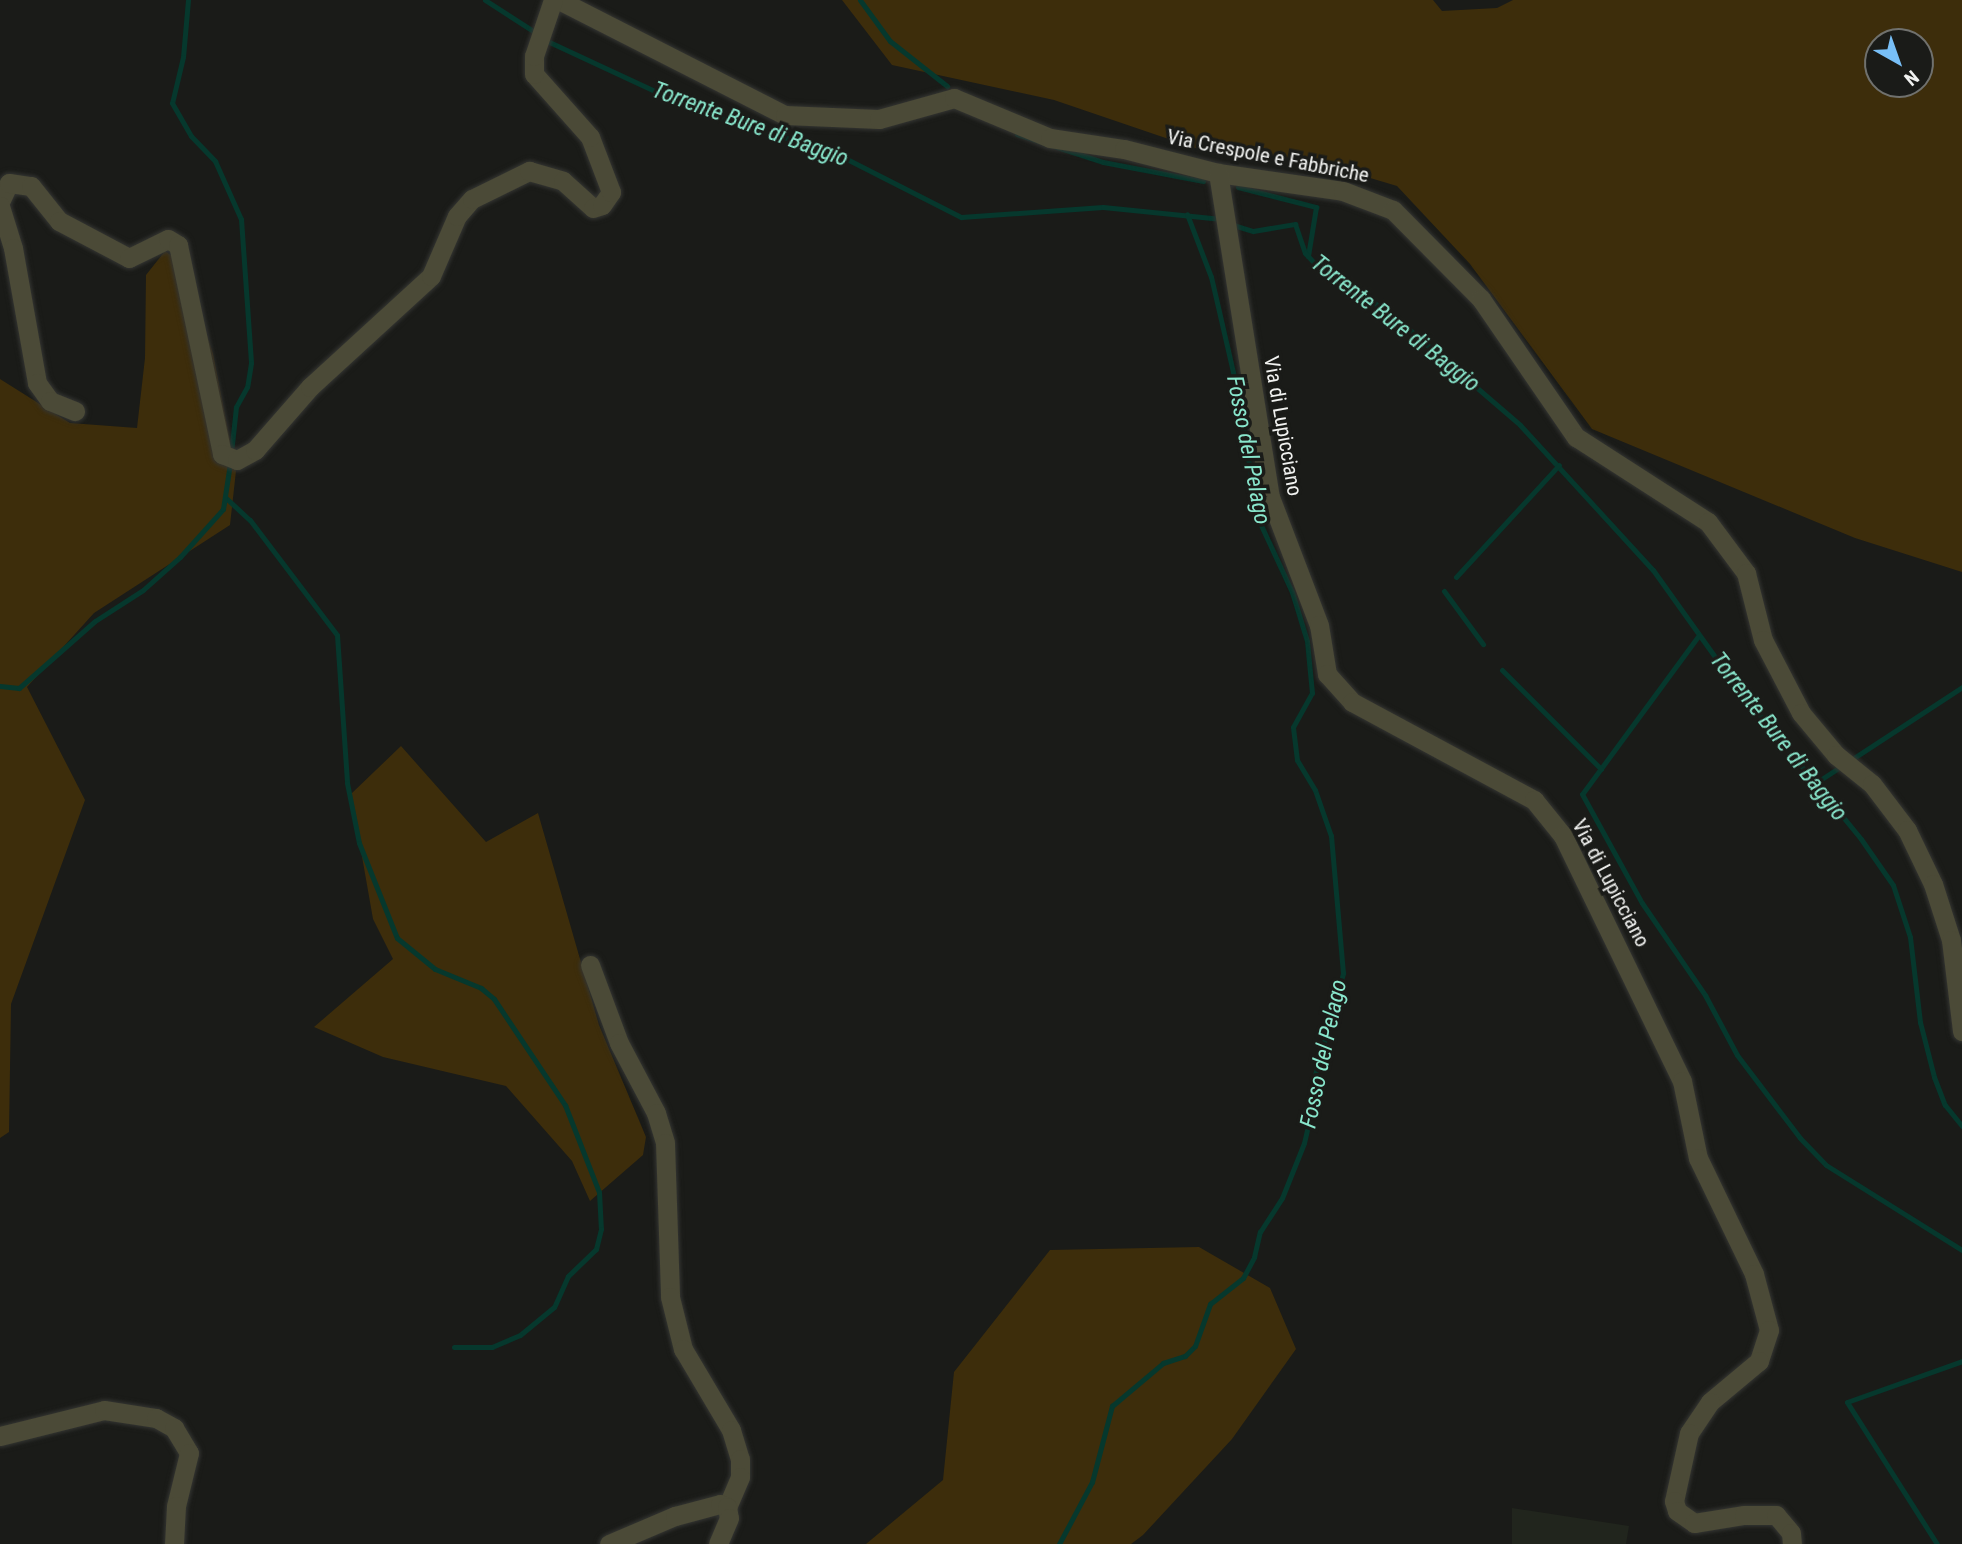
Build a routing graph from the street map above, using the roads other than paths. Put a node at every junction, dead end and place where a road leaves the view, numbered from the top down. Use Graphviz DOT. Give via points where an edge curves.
graph roads {
  1 [pos="554,3"];
  2 [pos="1218,173"];
  3 [pos="0,204"];
  4 [pos="75,411"];
  5 [pos="590,965"];
  6 [pos="1962,1031"];
  7 [pos="0,1436"];
  8 [pos="727,1507"];
  9 [pos="174,1544"];
  10 [pos="609,1544"];
  11 [pos="718,1544"];
  12 [pos="1792,1544"];
  1 -- 2 [label="street, Via Crespole e Fabbriche" via="785,115 879,119 954,98 1050,138 1124,149"];
  1 -- 3 [label="street" via="532,67 538,82 590,137 600,154 611,192 602,205 593,208 563,181 544,172 529,172 472,199 457,216 431,276 310,387 255,450 237,460 222,454 178,245 169,239 129,258 59,221 31,186 9,183"];
  2 -- 6 [label="street, Via Crespole e Fabbriche" via="1343,191 1393,210 1481,299 1576,437 1709,522 1746,573 1763,640 1801,713 1836,755 1872,784 1907,830 1933,884 1951,940"];
  2 -- 12 [label="street, Via di Lupicciano" via="1270,497 1319,625 1327,674 1352,702 1534,800 1547,813 1660,1027 1682,1081 1698,1158 1754,1274 1769,1330 1766,1346 1750,1370 1710,1402 1689,1433 1673,1490 1677,1511 1694,1524 1776,1515 1791,1533"];
  3 -- 4 [label="street" via="13,248 37,383 50,401"];
  5 -- 8 [label="street" via="619,1043 656,1113 665,1143 670,1297 683,1349 731,1430 740,1459 740,1477"];
  7 -- 9 [label="street" via="104,1410 156,1418 174,1428 189,1453 176,1506"];
  8 -- 10 [label="street" via="710,1505"];
  8 -- 11 [label="street" via="729,1518"];
}
